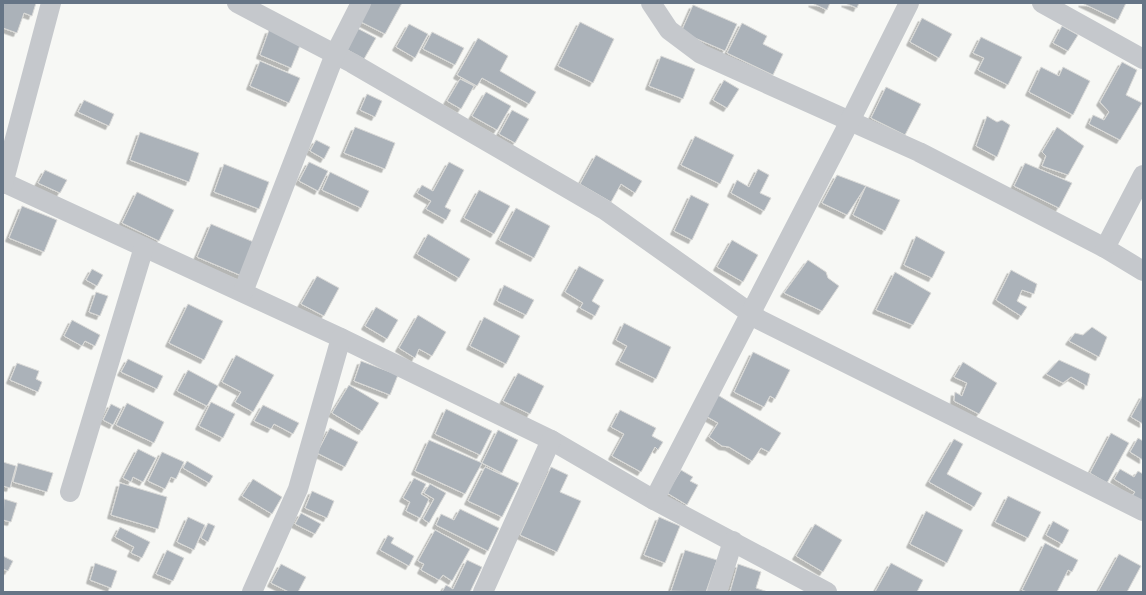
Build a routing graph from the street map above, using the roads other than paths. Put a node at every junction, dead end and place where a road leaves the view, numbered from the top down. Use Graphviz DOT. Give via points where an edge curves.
graph roads {
  1 [pos="51,3"];
  2 [pos="237,3"];
  3 [pos="361,3"];
  4 [pos="651,3"];
  5 [pos="909,3"];
  6 [pos="1042,3"];
  7 [pos="335,54"];
  8 [pos="1143,59"];
  9 [pos="850,121"];
  10 [pos="1143,175"];
  11 [pos="3,183"];
  12 [pos="144,247"];
  13 [pos="1104,248"];
  14 [pos="1143,271"];
  15 [pos="243,292"];
  16 [pos="751,314"];
  17 [pos="340,338"];
  18 [pos="551,440"];
  19 [pos="70,492"];
  20 [pos="654,500"];
  21 [pos="1143,511"];
  22 [pos="733,541"];
  23 [pos="252,592"];
  24 [pos="483,592"];
  25 [pos="717,592"];
  26 [pos="826,592"];
  1 -- 11 [label="street"];
  2 -- 7 [label="street"];
  3 -- 7 [label="street"];
  4 -- 9 [label="street" via="669,30 701,54"];
  5 -- 9 [label="street"];
  6 -- 8 [label="street"];
  7 -- 15 [label="street"];
  7 -- 16 [label="street" via="605,210"];
  9 -- 13 [label="street" via="919,152"];
  9 -- 16 [label="street"];
  10 -- 13 [label="street"];
  11 -- 12 [label="street"];
  12 -- 15 [label="street"];
  12 -- 19 [label="street"];
  13 -- 14 [label="street"];
  15 -- 17 [label="street"];
  16 -- 20 [label="street"];
  16 -- 21 [label="street"];
  17 -- 18 [label="street"];
  17 -- 23 [label="street" via="298,489"];
  18 -- 20 [label="street"];
  18 -- 24 [label="street"];
  20 -- 22 [label="street"];
  22 -- 25 [label="street"];
  22 -- 26 [label="street"];
}
